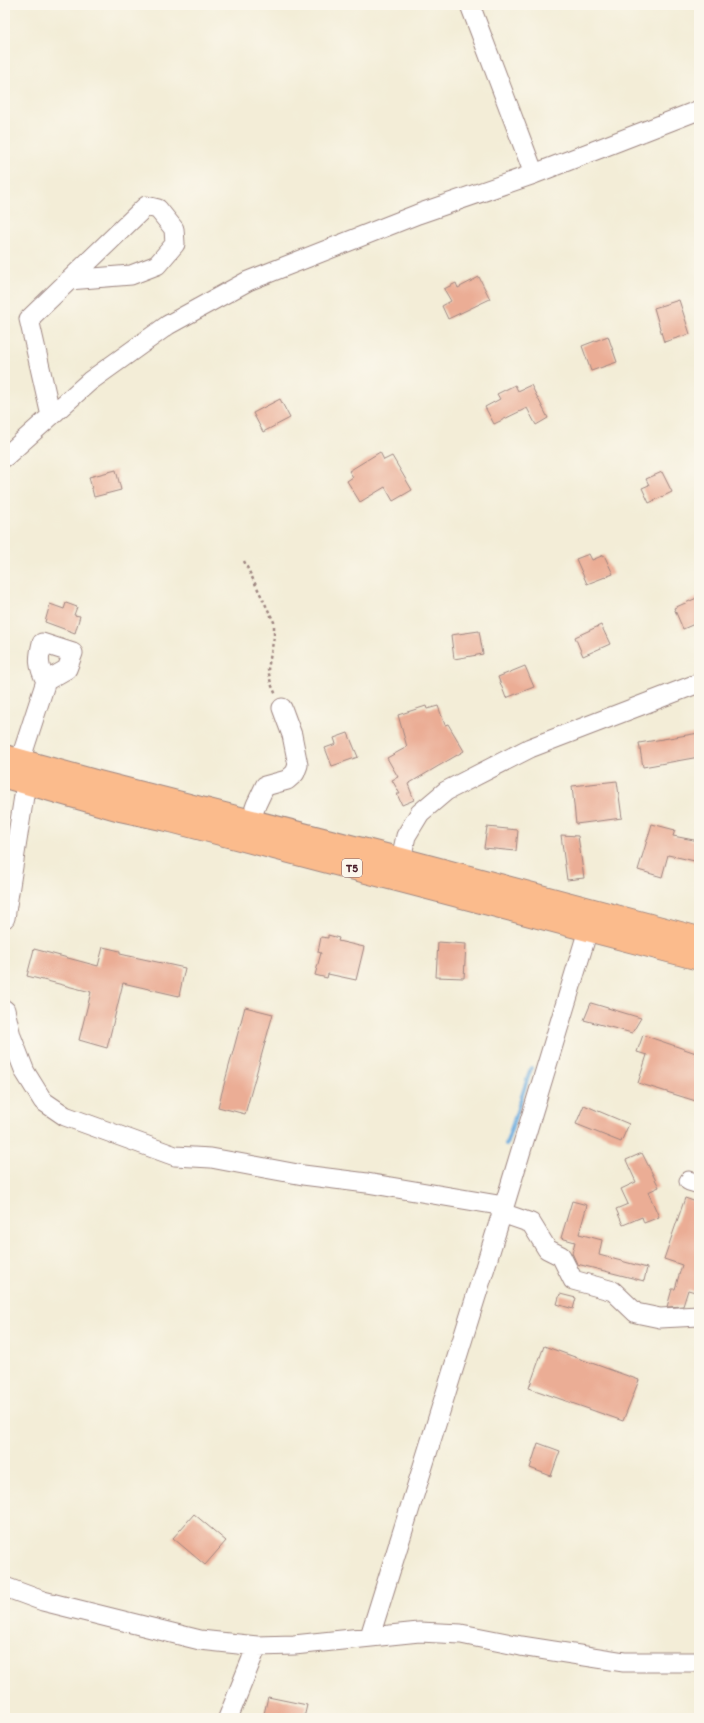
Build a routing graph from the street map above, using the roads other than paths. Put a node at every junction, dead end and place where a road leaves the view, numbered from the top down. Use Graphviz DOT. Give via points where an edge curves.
graph roads {
  1 [pos="470,5"];
  2 [pos="699,110"];
  3 [pos="534,174"];
  4 [pos="69,280"];
  5 [pos="51,416"];
  6 [pos="5,457"];
  7 [pos="46,681"];
  8 [pos="699,683"];
  9 [pos="282,708"];
  10 [pos="13,759"];
  11 [pos="5,777"];
  12 [pos="26,783"];
  13 [pos="247,830"];
  14 [pos="401,859"];
  15 [pos="5,918"];
  16 [pos="588,930"];
  17 [pos="699,938"];
  18 [pos="699,959"];
  19 [pos="5,1010"];
  20 [pos="503,1209"];
  21 [pos="699,1316"];
  22 [pos="5,1587"];
  23 [pos="370,1636"];
  24 [pos="257,1646"];
  25 [pos="699,1662"];
  26 [pos="232,1715"];
  1 -- 3 [label="street"];
  2 -- 3 [label="street"];
  3 -- 5 [label="street" via="418,214 248,281 168,325 90,382"];
  4 -- 4 [label="street" via="146,206 158,209 174,229 174,244 157,265 131,275"];
  4 -- 5 [label="street" via="29,319"];
  5 -- 6 [label="street"];
  7 -- 10 [label="street"];
  8 -- 14 [label="street" via="530,748 446,791 420,813 406,836"];
  9 -- 13 [label="street" via="292,735 298,765 295,773 287,780 265,786"];
  10 -- 13 [label="highway, T5"];
  11 -- 12 [label="highway, T5"];
  12 -- 13 [label="highway, T5" via="120,810 171,821"];
  12 -- 15 [label="street"];
  13 -- 14 [label="highway, T5"];
  13 -- 16 [label="highway, T5"];
  14 -- 17 [label="highway, T5"];
  16 -- 18 [label="highway, T5"];
  16 -- 20 [label="street"];
  19 -- 20 [label="street" via="10,1036 24,1072 42,1101 65,1116 175,1156 211,1158"];
  20 -- 21 [label="street" via="531,1223 547,1249 561,1256 573,1280 613,1291 636,1314 660,1318"];
  20 -- 23 [label="street"];
  22 -- 24 [label="street" via="43,1601 200,1640"];
  23 -- 24 [label="street" via="294,1645"];
  23 -- 25 [label="street" via="419,1632 461,1634 624,1662"];
  24 -- 26 [label="street"];
}
